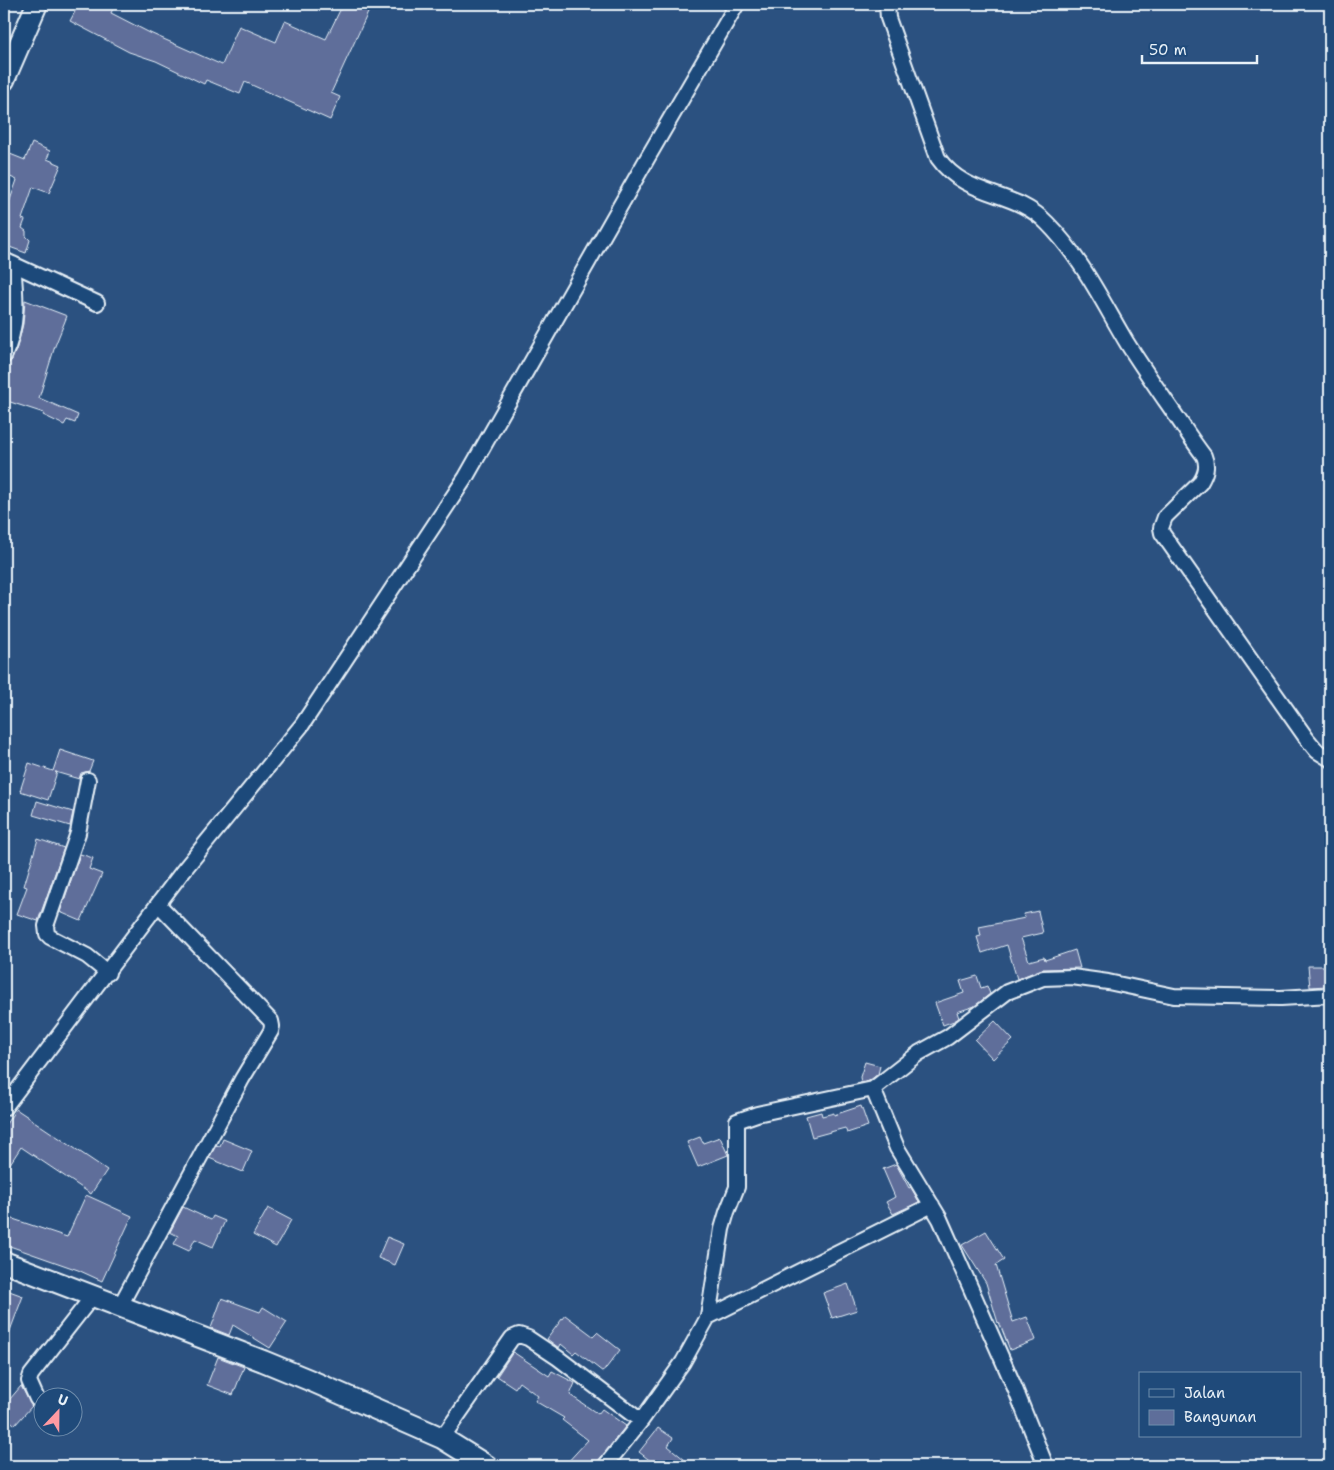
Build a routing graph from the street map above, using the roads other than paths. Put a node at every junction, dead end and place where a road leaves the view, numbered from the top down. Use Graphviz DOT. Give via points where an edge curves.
graph roads {
  1 [pos="36,4"];
  2 [pos="737,4"];
  3 [pos="887,4"];
  4 [pos="4,80"];
  5 [pos="8,262"];
  6 [pos="97,303"];
  7 [pos="4,356"];
  8 [pos="1330,759"];
  9 [pos="88,780"];
  10 [pos="159,905"];
  11 [pos="108,973"];
  12 [pos="1330,995"];
  13 [pos="873,1089"];
  14 [pos="4,1108"];
  15 [pos="932,1205"];
  16 [pos="4,1262"];
  17 [pos="92,1297"];
  18 [pos="120,1306"];
  19 [pos="708,1316"];
  20 [pos="32,1388"];
  21 [pos="641,1421"];
  22 [pos="442,1438"];
  23 [pos="486,1466"];
  24 [pos="605,1466"];
  25 [pos="1046,1466"];
  1 -- 4 [label="street"];
  2 -- 10 [label="street" via="466,477 302,725"];
  3 -- 8 [label="street" via="888,18 938,158 965,183 1031,209 1051,228 1086,272 1128,345 1204,456 1207,469 1204,477 1165,517 1162,533 1307,739"];
  5 -- 6 [label="street"];
  5 -- 7 [label="street" via="16,296 16,313"];
  9 -- 11 [label="street" via="78,833 46,926 50,937 87,956"];
  10 -- 11 [label="street"];
  10 -- 18 [label="street" via="272,1021 272,1026"];
  11 -- 14 [label="street"];
  12 -- 13 [label="street" via="1281,998 1174,996 1072,977 1043,978 1008,992"];
  13 -- 15 [label="street" via="897,1148"];
  13 -- 19 [label="street" via="737,1121 737,1187 722,1229"];
  15 -- 19 [label="street"];
  15 -- 25 [label="street" via="1014,1386"];
  16 -- 17 [label="street"];
  17 -- 18 [label="street"];
  17 -- 20 [label="street" via="31,1375 29,1381"];
  18 -- 22 [label="street" via="263,1361"];
  19 -- 21 [label="street" via="683,1362"];
  21 -- 22 [label="street" via="558,1358 519,1335 512,1338"];
  21 -- 24 [label="street"];
  22 -- 23 [label="street"];
}
